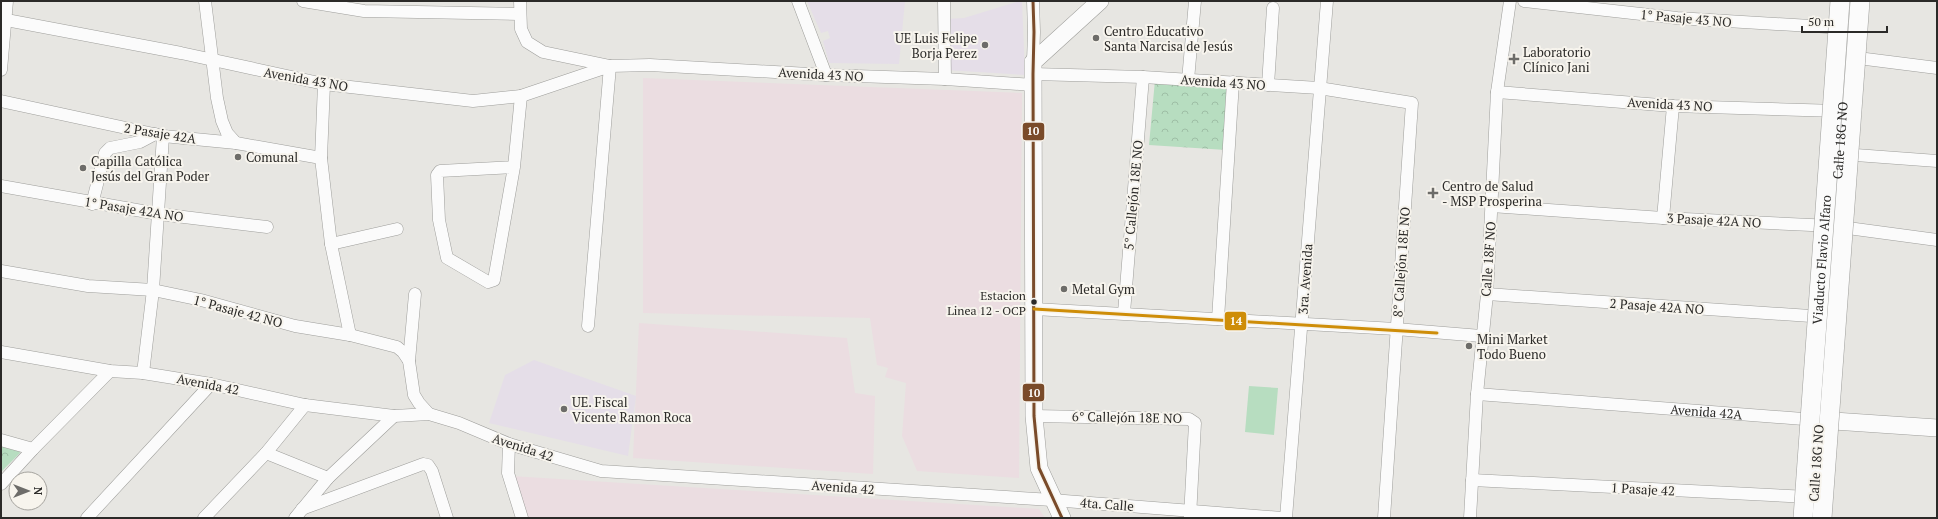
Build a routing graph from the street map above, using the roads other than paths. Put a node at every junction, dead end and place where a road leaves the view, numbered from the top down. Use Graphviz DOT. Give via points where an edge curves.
graph roads {
  1 [pos="7,1"];
  2 [pos="205,1"];
  3 [pos="303,1"];
  4 [pos="520,1"];
  5 [pos="798,1"];
  6 [pos="944,1"];
  7 [pos="1032,1"];
  8 [pos="1100,1"];
  9 [pos="1195,1"];
  10 [pos="1327,1"];
  11 [pos="1510,1"];
  12 [pos="1524,1"];
  13 [pos="1840,1"];
  14 [pos="1850,1"];
  15 [pos="1860,1"];
  16 [pos="1273,8"];
  17 [pos="519,14"];
  18 [pos="3,19"];
  19 [pos="1848,28"];
  20 [pos="1846,57"];
  21 [pos="213,61"];
  22 [pos="610,66"];
  23 [pos="1937,68"];
  24 [pos="1,70"];
  25 [pos="1033,74"];
  26 [pos="826,75"];
  27 [pos="1143,77"];
  28 [pos="945,79"];
  29 [pos="1188,80"];
  30 [pos="1233,82"];
  31 [pos="324,84"];
  32 [pos="1268,85"];
  33 [pos="1319,88"];
  34 [pos="1498,92"];
  35 [pos="521,96"];
  36 [pos="1,101"];
  37 [pos="1412,103"];
  38 [pos="1673,106"];
  39 [pos="1842,111"];
  40 [pos="159,135"];
  41 [pos="236,143"];
  42 [pos="1839,154"];
  43 [pos="321,158"];
  44 [pos="1937,161"];
  45 [pos="514,166"];
  46 [pos="1,186"];
  47 [pos="92,204"];
  48 [pos="1491,206"];
  49 [pos="159,214"];
  50 [pos="1663,218"];
  51 [pos="1833,226"];
  52 [pos="267,227"];
  53 [pos="398,229"];
  54 [pos="1937,240"];
  55 [pos="331,244"];
  56 [pos="1,271"];
  57 [pos="153,290"];
  58 [pos="415,294"];
  59 [pos="1486,294"];
  60 [pos="1034,309"];
  61 [pos="1124,313"];
  62 [pos="1827,317"];
  63 [pos="1218,319"];
  64 [pos="1302,324"];
  65 [pos="588,326"];
  66 [pos="1396,329"];
  67 [pos="350,335"];
  68 [pos="1481,336"];
  69 [pos="1,352"];
  70 [pos="409,361"];
  71 [pos="110,372"];
  72 [pos="143,373"];
  73 [pos="210,384"];
  74 [pos="1476,394"];
  75 [pos="305,405"];
  76 [pos="429,414"];
  77 [pos="394,416"];
  78 [pos="1034,416"];
  79 [pos="1820,420"];
  80 [pos="1937,428"];
  81 [pos="1,440"];
  82 [pos="509,444"];
  83 [pos="33,448"];
  84 [pos="266,453"];
  85 [pos="328,478"];
  86 [pos="1472,480"];
  87 [pos="1,484"];
  88 [pos="1814,498"];
  89 [pos="1052,500"];
  90 [pos="298,514"];
  91 [pos="1190,514"];
  92 [pos="87,518"];
  93 [pos="204,518"];
  94 [pos="447,518"];
  95 [pos="522,518"];
  96 [pos="1062,518"];
  97 [pos="1282,518"];
  98 [pos="1286,518"];
  99 [pos="1384,518"];
  100 [pos="1470,518"];
  101 [pos="1803,518"];
  102 [pos="1812,518"];
  103 [pos="1822,518"];
  1 -- 18 [label="street"];
  2 -- 21 [label="street"];
  3 -- 17 [label="street" via="364,11"];
  4 -- 17 [label="street, Avenida 43 NO"];
  5 -- 26 [label="street"];
  6 -- 28 [label="street"];
  7 -- 25 [label="street"];
  8 -- 25 [label="street"];
  9 -- 29 [label="street"];
  10 -- 33 [label="street, 3ra. Avenida"];
  11 -- 34 [label="street, Calle 18F NO"];
  12 -- 19 [label="street, 1° Pasaje 43 NO" via="1677,18"];
  13 -- 101 [label="main road, Viaducto Flavio Alfaro, bridge"];
  14 -- 19 [label="street, Calle 18G NO"];
  15 -- 103 [label="main road, Viaducto Flavio Alfaro, bridge"];
  16 -- 32 [label="street"];
  17 -- 22 [label="street, Avenida 43 NO" via="521,29 527,42 543,52"];
  18 -- 21 [label="street, Avenida 43 NO"];
  18 -- 24 [label="street"];
  19 -- 20 [label="street, Calle 18G NO"];
  20 -- 23 [label="street"];
  20 -- 39 [label="street, Calle 18G NO"];
  21 -- 31 [label="street, Avenida 43 NO"];
  21 -- 41 [label="street" via="222,121 227,133"];
  22 -- 26 [label="street, Avenida 43 NO" via="650,65"];
  22 -- 35 [label="street, Avenida 43 NO"];
  22 -- 65 [label="street"];
  25 -- 27 [label="street, Avenida 43 NO"];
  25 -- 28 [label="street, Avenida 43 NO"];
  25 -- 60 [label="street"];
  26 -- 28 [label="street, Avenida 43 NO"];
  27 -- 29 [label="street, Avenida 43 NO"];
  27 -- 61 [label="street, 5° Callejón 18E NO"];
  29 -- 30 [label="street, Avenida 43 NO"];
  30 -- 32 [label="street, Avenida 43 NO"];
  30 -- 63 [label="street"];
  31 -- 35 [label="street, Avenida 43 NO" via="473,101"];
  31 -- 43 [label="street"];
  32 -- 33 [label="street, Avenida 43 NO"];
  33 -- 37 [label="street, Avenida 43 NO"];
  33 -- 64 [label="street, 3ra. Avenida"];
  34 -- 38 [label="street, Avenida 43 NO"];
  34 -- 48 [label="street, Calle 18F NO"];
  35 -- 45 [label="street"];
  36 -- 40 [label="street, 2 Pasaje 42A"];
  37 -- 66 [label="street, 8° Callejón 18E NO"];
  38 -- 39 [label="street, Avenida 43 NO"];
  38 -- 50 [label="street"];
  39 -- 42 [label="street, Calle 18G NO"];
  40 -- 41 [label="street, 2 Pasaje 42A"];
  40 -- 47 [label="street" via="110,148 104,153"];
  40 -- 49 [label="street"];
  41 -- 43 [label="street, 2 Pasaje 42A"];
  42 -- 44 [label="street"];
  42 -- 51 [label="street, Calle 18G NO"];
  43 -- 55 [label="street"];
  45 -- 45 [label="street" via="440,171 437,175 439,220 447,258 488,282 494,280"];
  46 -- 47 [label="street, 1° Pasaje 42A NO"];
  47 -- 49 [label="street, 1° Pasaje 42A NO"];
  48 -- 50 [label="street, 3 Pasaje 42A NO"];
  48 -- 59 [label="street, Calle 18F NO"];
  49 -- 52 [label="street, 1° Pasaje 42A NO"];
  49 -- 57 [label="street"];
  50 -- 51 [label="street, 3 Pasaje 42A NO"];
  51 -- 54 [label="street, 3 Pasaje 42A NO"];
  51 -- 62 [label="street, Calle 18G NO"];
  53 -- 55 [label="street"];
  55 -- 67 [label="street"];
  56 -- 57 [label="street, 1° Pasaje 42 NO" via="88,286"];
  57 -- 67 [label="street, 1° Pasaje 42 NO" via="201,300 295,326"];
  57 -- 72 [label="street"];
  58 -- 70 [label="street"];
  59 -- 62 [label="street, 2 Pasaje 42A NO"];
  59 -- 68 [label="street, Calle 18F NO"];
  60 -- 61 [label="street"];
  60 -- 78 [label="street"];
  61 -- 63 [label="street"];
  62 -- 79 [label="street, Calle 18G NO"];
  63 -- 64 [label="street"];
  64 -- 66 [label="street"];
  64 -- 98 [label="street, 3ra. Avenida"];
  66 -- 68 [label="street"];
  66 -- 99 [label="street, 8° Callejón 18E NO"];
  67 -- 70 [label="street, 1° Pasaje 42 NO" via="396,347"];
  68 -- 74 [label="street, Calle 18F NO"];
  69 -- 71 [label="street, Avenida 42"];
  70 -- 76 [label="street" via="414,395"];
  71 -- 72 [label="street, Avenida 42"];
  71 -- 83 [label="street"];
  72 -- 73 [label="street, Avenida 42"];
  73 -- 75 [label="street, Avenida 42"];
  73 -- 92 [label="street"];
  74 -- 79 [label="street, Avenida 42A"];
  74 -- 86 [label="street, Calle 18F NO"];
  75 -- 77 [label="street, Avenida 42"];
  75 -- 84 [label="street"];
  76 -- 77 [label="street, Avenida 42"];
  76 -- 82 [label="street, Avenida 42"];
  77 -- 85 [label="street"];
  78 -- 89 [label="street" via="1039,468"];
  78 -- 91 [label="street, 6° Callejón 18E NO" via="1193,420"];
  79 -- 80 [label="street, Avenida 42A"];
  79 -- 88 [label="street, Calle 18G NO"];
  81 -- 83 [label="street"];
  82 -- 89 [label="street, Avenida 42" via="601,471"];
  82 -- 95 [label="street" via="508,473"];
  83 -- 87 [label="street"];
  84 -- 85 [label="street"];
  84 -- 93 [label="street"];
  85 -- 90 [label="street"];
  86 -- 88 [label="street, 1 Pasaje 42"];
  86 -- 100 [label="street, Calle 18F NO"];
  88 -- 102 [label="street, Calle 18G NO"];
  89 -- 91 [label="street, 4ta. Calle"];
  89 -- 96 [label="street"];
  90 -- 94 [label="street" via="423,464 432,470"];
  91 -- 97 [label="street, 4ta. Calle"];
}
